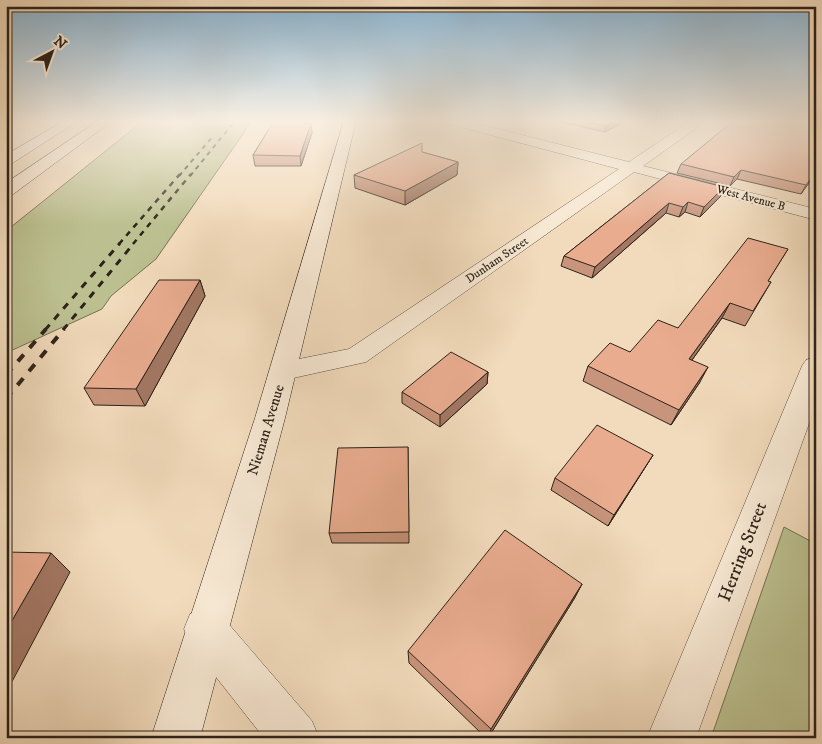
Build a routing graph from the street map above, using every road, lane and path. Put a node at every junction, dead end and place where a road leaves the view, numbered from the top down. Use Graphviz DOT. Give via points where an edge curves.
graph roads {
  1 [pos="56,156"];
  2 [pos="339,156"];
  3 [pos="591,156"];
  4 [pos="649,156"];
  5 [pos="633,167"];
  6 [pos="6,191"];
  7 [pos="816,215"];
  8 [pos="816,366"];
  9 [pos="284,371"];
  10 [pos="206,628"];
  11 [pos="175,738"];
  12 [pos="295,738"];
  13 [pos="671,738"];
  1 -- 6 [label="street"];
  2 -- 9 [label="street, Nieman Avenue"];
  3 -- 5 [label="street, West Avenue B"];
  4 -- 5 [label="street, Dunham Street"];
  5 -- 7 [label="street, West Avenue B"];
  5 -- 9 [label="street, Dunham Street" via="357,356"];
  8 -- 13 [label="street, Herring Street"];
  9 -- 10 [label="street, Nieman Avenue"];
  10 -- 11 [label="street, Nieman Avenue"];
  10 -- 12 [label="street"];
}
